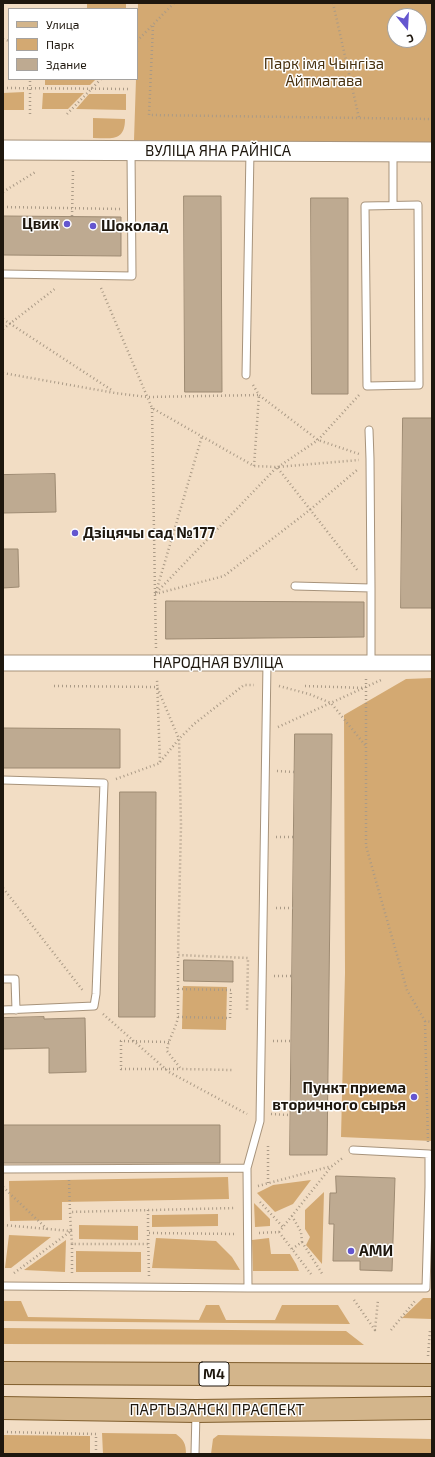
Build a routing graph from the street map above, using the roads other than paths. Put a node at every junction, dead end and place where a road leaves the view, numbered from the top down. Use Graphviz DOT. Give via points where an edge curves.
graph roads {
  1 [pos="3,150"];
  2 [pos="131,150"];
  3 [pos="250,151"];
  4 [pos="393,152"];
  5 [pos="432,152"];
  6 [pos="393,205"];
  7 [pos="3,274"];
  8 [pos="246,375"];
  9 [pos="369,430"];
  10 [pos="295,586"];
  11 [pos="371,588"];
  12 [pos="3,663"];
  13 [pos="267,663"];
  14 [pos="369,663"];
  15 [pos="432,663"];
  16 [pos="3,780"];
  17 [pos="3,979"];
  18 [pos="3,1010"];
  19 [pos="16,1010"];
  20 [pos="353,1150"];
  21 [pos="247,1168"];
  22 [pos="3,1169"];
  23 [pos="3,1286"];
  24 [pos="248,1288"];
  25 [pos="3,1372"];
  26 [pos="432,1375"];
  27 [pos="3,1408"];
  28 [pos="432,1408"];
  29 [pos="196,1411"];
  30 [pos="195,1454"];
  1 -- 2 [label="street, ВУЛІЦА ЯНА РАЙНІСА"];
  2 -- 3 [label="street, ВУЛІЦА ЯНА РАЙНІСА"];
  2 -- 7 [label="lane" via="132,276"];
  3 -- 4 [label="street, ВУЛІЦА ЯНА РАЙНІСА"];
  3 -- 8 [label="lane"];
  4 -- 5 [label="street, ВУЛІЦА ЯНА РАЙНІСА"];
  4 -- 6 [label="lane"];
  6 -- 6 [label="lane" via="365,206 367,386 419,385 418,205"];
  9 -- 11 [label="lane"];
  10 -- 11 [label="lane"];
  11 -- 14 [label="lane"];
  12 -- 13 [label="street, НАРОДНАЯ ВУЛІЦА"];
  13 -- 14 [label="street, НАРОДНАЯ ВУЛІЦА"];
  13 -- 21 [label="lane" via="260,1121"];
  14 -- 15 [label="street, НАРОДНАЯ ВУЛІЦА"];
  16 -- 19 [label="lane" via="104,783 94,1006"];
  17 -- 19 [label="lane" via="15,979"];
  18 -- 19 [label="lane"];
  20 -- 24 [label="lane" via="429,1154 426,1288"];
  21 -- 22 [label="lane"];
  21 -- 24 [label="lane"];
  23 -- 24 [label="lane"];
  25 -- 26 [label="main road, М4"];
  27 -- 29 [label="main road, ПАРТЫЗАНСКІ ПРАСПЕКТ"];
  28 -- 29 [label="main road, ПАРТЫЗАНСКІ ПРАСПЕКТ"];
  29 -- 30 [label="lane"];
}
